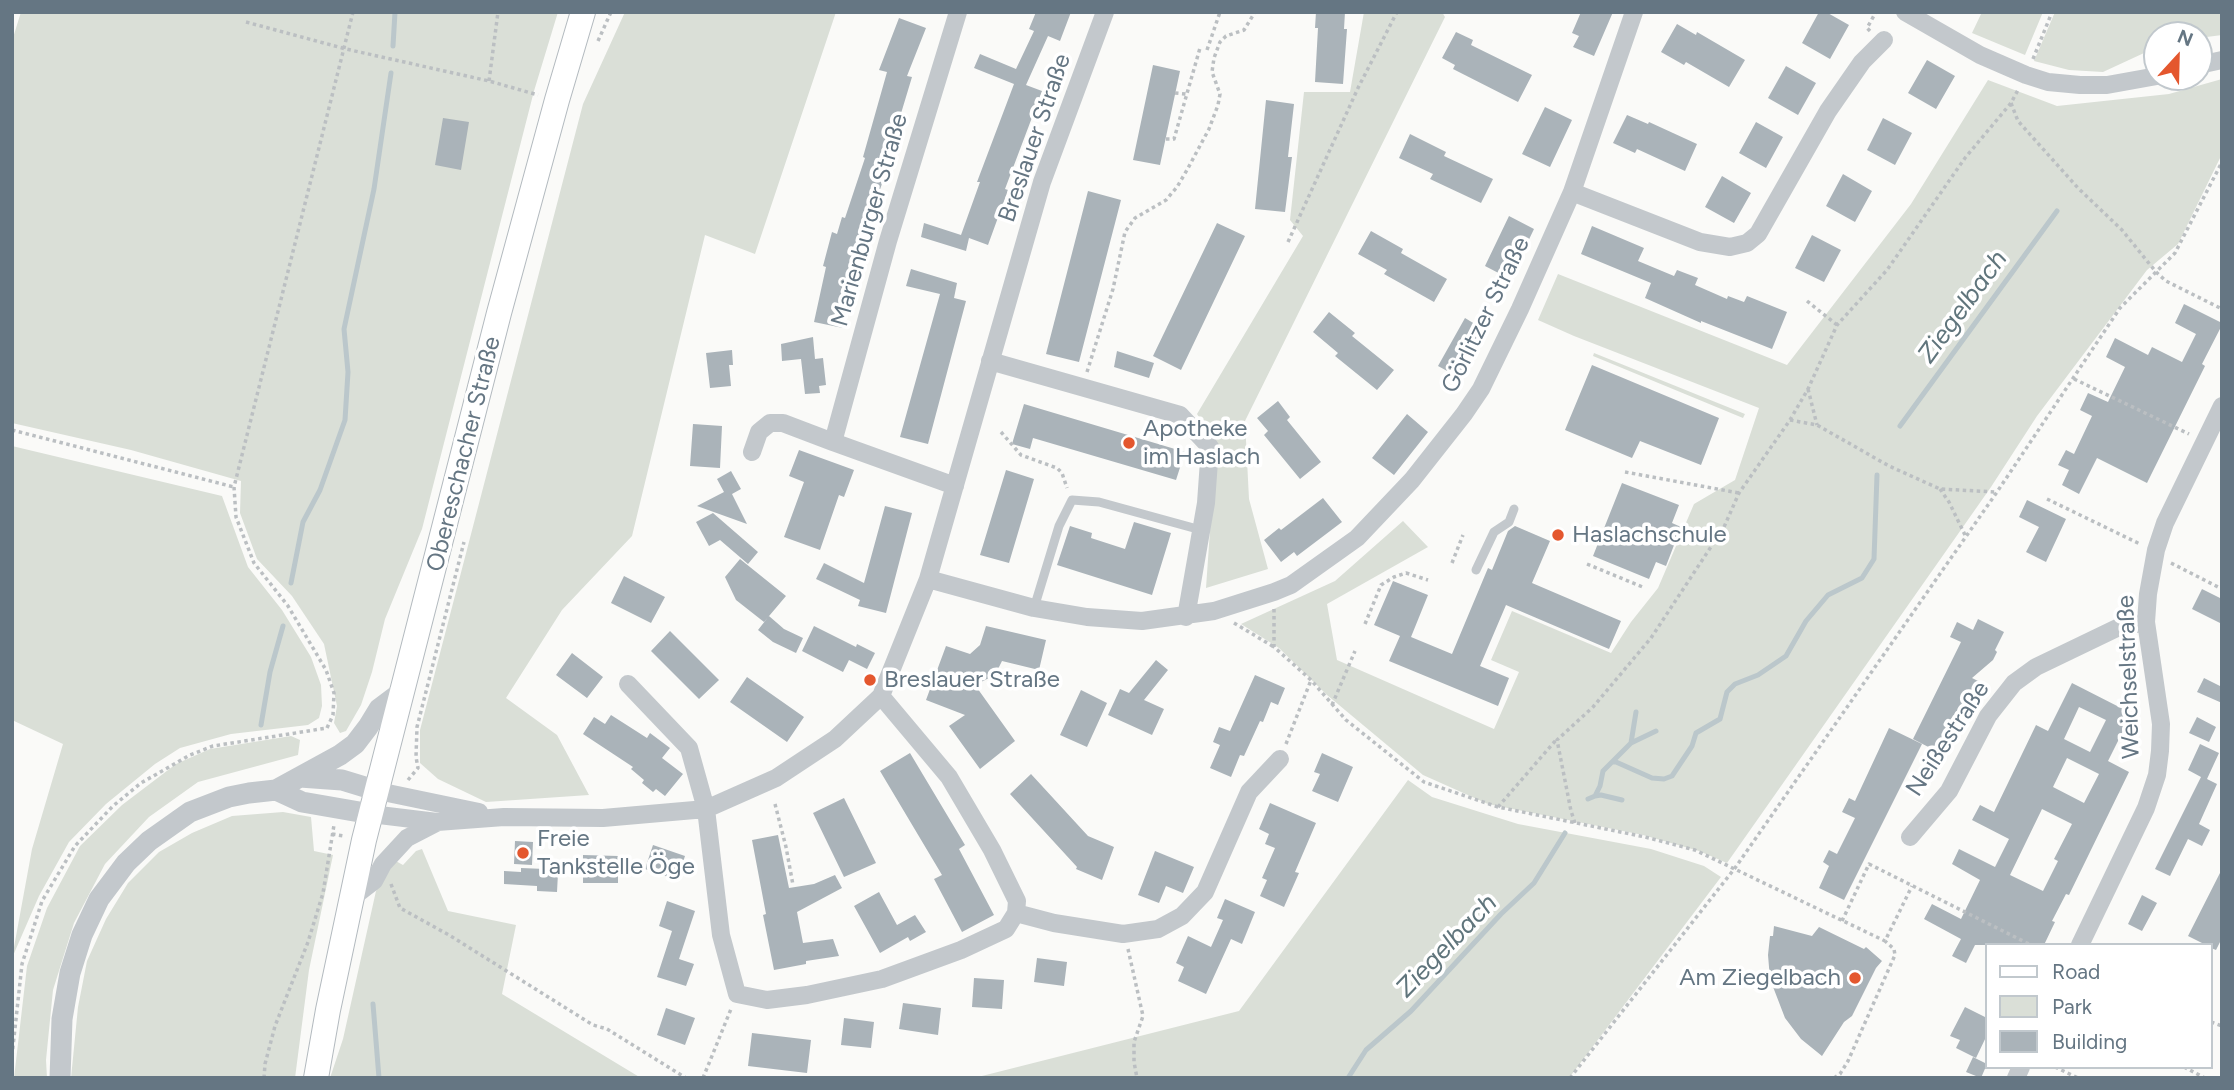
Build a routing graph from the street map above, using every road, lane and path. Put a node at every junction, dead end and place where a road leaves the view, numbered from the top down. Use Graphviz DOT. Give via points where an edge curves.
graph roads {
  1 [pos="353,12"];
  2 [pos="498,12"];
  3 [pos="583,12"];
  4 [pos="958,12"];
  5 [pos="1105,12"];
  6 [pos="1220,12"];
  7 [pos="1255,12"];
  8 [pos="1396,12"];
  9 [pos="1634,12"];
  10 [pos="1905,12"];
  11 [pos="2052,12"];
  12 [pos="247,22"];
  13 [pos="1884,40"];
  14 [pos="1200,48"];
  15 [pos="345,49"];
  16 [pos="1207,50"];
  17 [pos="2026,75"];
  18 [pos="2143,79"];
  19 [pos="489,81"];
  20 [pos="1175,93"];
  21 [pos="1186,94"];
  22 [pos="557,100"];
  23 [pos="2011,103"];
  24 [pos="1166,139"];
  25 [pos="2222,162"];
  26 [pos="1572,192"];
  27 [pos="1288,242"];
  28 [pos="2156,272"];
  29 [pos="1807,300"];
  30 [pos="2222,309"];
  31 [pos="1837,325"];
  32 [pos="990,361"];
  33 [pos="2074,379"];
  34 [pos="1082,388"];
  35 [pos="1808,389"];
  36 [pos="2222,406"];
  37 [pos="1790,420"];
  38 [pos="1816,425"];
  39 [pos="12,430"];
  40 [pos="1001,432"];
  41 [pos="2193,436"];
  42 [pos="833,442"];
  43 [pos="752,452"];
  44 [pos="1625,472"];
  45 [pos="956,486"];
  46 [pos="234,487"];
  47 [pos="1940,489"];
  48 [pos="1997,492"];
  49 [pos="1738,493"];
  50 [pos="2047,499"];
  51 [pos="1072,500"];
  52 [pos="1514,509"];
  53 [pos="1201,530"];
  54 [pos="1463,535"];
  55 [pos="1965,535"];
  56 [pos="2148,547"];
  57 [pos="2167,559"];
  58 [pos="1452,564"];
  59 [pos="1587,564"];
  60 [pos="1476,570"];
  61 [pos="928,579"];
  62 [pos="1428,580"];
  63 [pos="1645,588"];
  64 [pos="2222,589"];
  65 [pos="1274,592"];
  66 [pos="1034,608"];
  67 [pos="1214,611"];
  68 [pos="1186,617"];
  69 [pos="2146,622"];
  70 [pos="1364,624"];
  71 [pos="1274,647"];
  72 [pos="1355,651"];
  73 [pos="1311,680"];
  74 [pos="628,684"];
  75 [pos="402,691"];
  76 [pos="881,696"];
  77 [pos="1332,705"];
  78 [pos="327,728"];
  79 [pos="1557,740"];
  80 [pos="1280,759"];
  81 [pos="298,776"];
  82 [pos="276,790"];
  83 [pos="374,802"];
  84 [pos="775,804"];
  85 [pos="1498,807"];
  86 [pos="706,809"];
  87 [pos="503,817"];
  88 [pos="437,822"];
  89 [pos="1575,823"];
  90 [pos="332,834"];
  91 [pos="1910,837"];
  92 [pos="1735,868"];
  93 [pos="391,884"];
  94 [pos="793,885"];
  95 [pos="1912,886"];
  96 [pos="352,898"];
  97 [pos="1016,913"];
  98 [pos="1842,921"];
  99 [pos="1123,934"];
  100 [pos="1885,941"];
  101 [pos="2027,943"];
  102 [pos="2081,943"];
  103 [pos="737,994"];
  104 [pos="2059,1069"];
  105 [pos="2188,1069"];
  106 [pos="60,1078"];
  107 [pos="264,1078"];
  108 [pos="316,1078"];
  109 [pos="686,1078"];
  110 [pos="703,1078"];
  111 [pos="1137,1078"];
  112 [pos="1570,1078"];
  113 [pos="1834,1078"];
  114 [pos="2078,1078"];
  115 [pos="2205,1078"];
  1 -- 15 [label="path"];
  2 -- 19 [label="path"];
  3 -- 22 [label="main road, Obereschacher Straße"];
  4 -- 42 [label="street, Marienburger Straße"];
  5 -- 32 [label="street, Breslauer Straße" via="1042,182"];
  6 -- 16 [label="path"];
  7 -- 34 [label="path" via="1244,30 1220,42 1212,72 1220,94 1218,105 1177,187 1166,200 1135,218 1125,232 1113,289"];
  8 -- 27 [label="path"];
  9 -- 26 [label="street, Görlitzer Straße"];
  10 -- 17 [label="street" via="1980,55"];
  11 -- 17 [label="path"];
  12 -- 15 [label="path"];
  13 -- 26 [label="street" via="1862,62 1828,111 1758,233 1746,243 1730,247 1700,242"];
  14 -- 21 [label="path"];
  15 -- 19 [label="path"];
  15 -- 46 [label="path"];
  17 -- 18 [label="street" via="2080,85"];
  17 -- 23 [label="path"];
  19 -- 22 [label="path"];
  20 -- 21 [label="path"];
  21 -- 24 [label="path" via="1174,139"];
  22 -- 75 [label="main road, Obereschacher Straße"];
  23 -- 28 [label="path" via="2018,121"];
  23 -- 31 [label="path" via="1965,158 1887,270"];
  25 -- 28 [label="path" via="2175,253"];
  26 -- 65 [label="street, Görlitzer Straße" via="1520,309 1464,414 1412,480 1357,538"];
  28 -- 30 [label="path"];
  28 -- 33 [label="path" via="2120,308"];
  29 -- 31 [label="path"];
  31 -- 35 [label="path"];
  32 -- 34 [label="street"];
  32 -- 45 [label="street, Breslauer Straße"];
  33 -- 41 [label="path"];
  33 -- 48 [label="path"];
  34 -- 53 [label="street" via="1180,415 1210,447"];
  35 -- 37 [label="path"];
  35 -- 38 [label="path"];
  36 -- 69 [label="street, Weichselstraße" via="2165,523 2154,561"];
  37 -- 38 [label="path"];
  37 -- 49 [label="path"];
  38 -- 47 [label="path"];
  39 -- 46 [label="path"];
  40 -- 51 [label="path" via="1021,455 1057,468"];
  42 -- 43 [label="street" via="783,423 769,423 759,432"];
  42 -- 45 [label="street"];
  44 -- 49 [label="path"];
  45 -- 61 [label="street, Breslauer Straße"];
  46 -- 78 [label="path" via="236,517 254,563 288,606 326,670 334,693"];
  47 -- 48 [label="path"];
  47 -- 55 [label="path"];
  48 -- 55 [label="path"];
  49 -- 79 [label="path" via="1724,527 1651,638 1593,707"];
  50 -- 56 [label="path"];
  51 -- 53 [label="lane" via="1098,502"];
  51 -- 66 [label="lane" via="1059,526"];
  52 -- 60 [label="lane" via="1508,522 1494,532"];
  53 -- 68 [label="street"];
  54 -- 58 [label="path"];
  55 -- 92 [label="path"];
  57 -- 64 [label="path"];
  59 -- 63 [label="path"];
  61 -- 66 [label="street, Görlitzer Straße"];
  61 -- 76 [label="street, Breslauer Straße"];
  62 -- 70 [label="path" via="1406,573 1381,585"];
  65 -- 67 [label="street, Görlitzer Straße"];
  65 -- 71 [label="path"];
  66 -- 68 [label="street, Görlitzer Straße" via="1142,621"];
  67 -- 68 [label="street, Görlitzer Straße"];
  67 -- 71 [label="path"];
  69 -- 91 [label="street, Neißestraße" via="2117,628 2036,667 2014,683 1988,716 1949,791"];
  69 -- 102 [label="street, Weichselstraße" via="2161,724 2157,775 2147,808"];
  71 -- 73 [label="path"];
  72 -- 77 [label="path"];
  73 -- 77 [label="path"];
  73 -- 80 [label="path"];
  74 -- 86 [label="street" via="689,748"];
  75 -- 81 [label="street" via="379,709 355,744"];
  75 -- 83 [label="main road, Obereschacher Straße"];
  76 -- 86 [label="street, Breslauer Straße" via="835,739 776,778"];
  76 -- 97 [label="street" via="949,778 992,850 1017,901"];
  77 -- 85 [label="path" via="1424,782"];
  79 -- 85 [label="path"];
  79 -- 89 [label="path"];
  80 -- 99 [label="street" via="1249,792 1205,892 1182,916 1158,929"];
  81 -- 82 [label="street"];
  81 -- 83 [label="street" via="342,780"];
  82 -- 83 [label="street" via="302,802"];
  82 -- 106 [label="street" via="229,797 190,812 149,841 99,899 70,973 62,1019"];
  83 -- 87 [label="street, Breslauer Straße"];
  83 -- 88 [label="street, Breslauer Straße"];
  83 -- 96 [label="main road, Obereschacher Straße"];
  84 -- 94 [label="path"];
  85 -- 89 [label="path"];
  86 -- 87 [label="street, Breslauer Straße" via="603,818"];
  86 -- 103 [label="street" via="721,935"];
  87 -- 88 [label="street, Breslauer Straße"];
  88 -- 96 [label="street" via="407,838 374,881"];
  89 -- 92 [label="path" via="1695,850"];
  90 -- 107 [label="path" via="323,893 275,1027"];
  92 -- 98 [label="path"];
  92 -- 112 [label="path"];
  93 -- 109 [label="path" via="400,908"];
  95 -- 98 [label="path" via="1869,864"];
  95 -- 100 [label="path"];
  95 -- 101 [label="path"];
  96 -- 108 [label="main road, Obereschacher Straße"];
  97 -- 99 [label="street"];
  97 -- 103 [label="street" via="1006,929 881,979 807,995 767,999"];
  98 -- 100 [label="path"];
  99 -- 111 [label="path" via="1143,1016 1134,1042"];
  100 -- 113 [label="path" via="1895,955 1848,1061"];
  103 -- 110 [label="path"];
  104 -- 114 [label="path"];
  105 -- 115 [label="path"];
}
